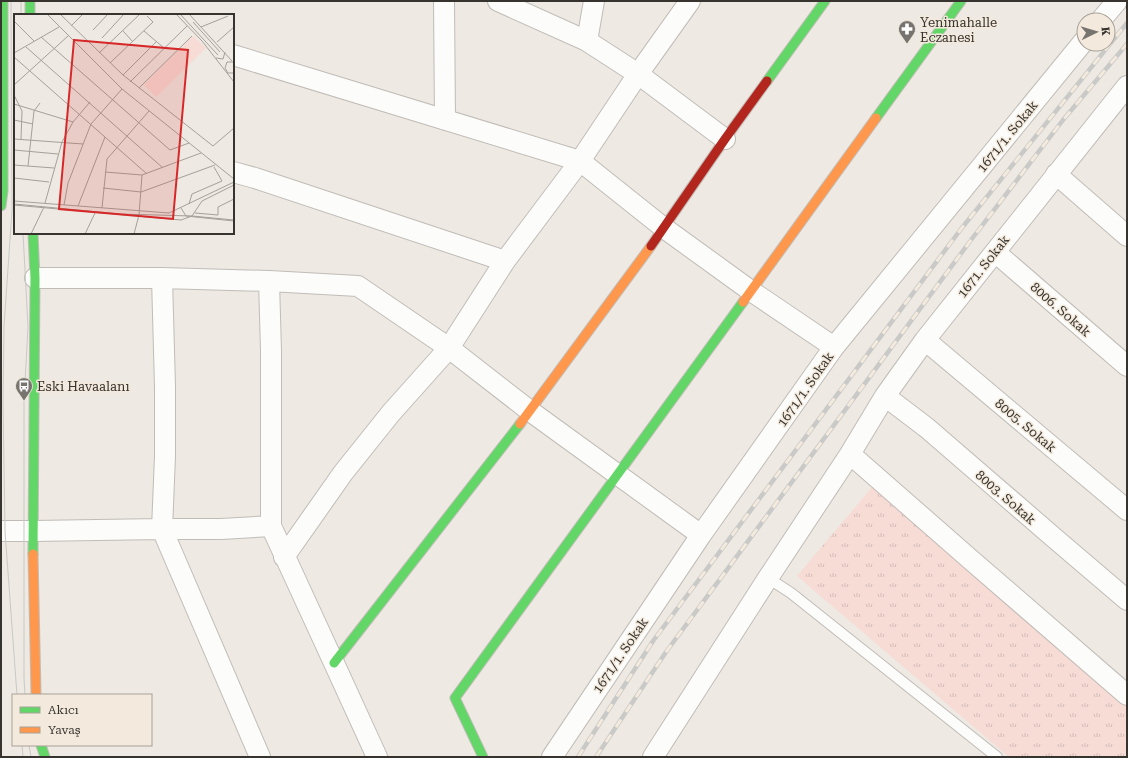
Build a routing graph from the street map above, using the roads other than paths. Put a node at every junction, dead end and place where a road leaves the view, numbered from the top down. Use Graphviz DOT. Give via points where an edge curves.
graph roads {
  1 [pos="3,1"];
  2 [pos="30,1"];
  3 [pos="444,1"];
  4 [pos="498,1"];
  5 [pos="594,1"];
  6 [pos="690,1"];
  7 [pos="825,1"];
  8 [pos="961,1"];
  9 [pos="1117,1"];
  10 [pos="1108,12"];
  11 [pos="30,14"];
  12 [pos="587,41"];
  13 [pos="1076,51"];
  14 [pos="234,55"];
  15 [pos="638,74"];
  16 [pos="1127,86"];
  17 [pos="445,120"];
  18 [pos="726,139"];
  19 [pos="580,161"];
  20 [pos="234,172"];
  21 [pos="1056,174"];
  22 [pos="1,206"];
  23 [pos="664,228"];
  24 [pos="34,234"];
  25 [pos="1127,236"];
  26 [pos="994,252"];
  27 [pos="505,261"];
  28 [pos="35,278"];
  29 [pos="162,278"];
  30 [pos="269,281"];
  31 [pos="752,291"];
  32 [pos="925,340"];
  33 [pos="449,348"];
  34 [pos="834,348"];
  35 [pos="1127,366"];
  36 [pos="885,396"];
  37 [pos="530,411"];
  38 [pos="850,454"];
  39 [pos="618,474"];
  40 [pos="1127,510"];
  41 [pos="271,526"];
  42 [pos="162,529"];
  43 [pos="1,531"];
  44 [pos="33,531"];
  45 [pos="701,535"];
  46 [pos="284,557"];
  47 [pos="768,578"];
  48 [pos="1126,598"];
  49 [pos="334,663"];
  50 [pos="36,694"];
  51 [pos="1127,695"];
  52 [pos="41,746"];
  53 [pos="45,757"];
  54 [pos="260,757"];
  55 [pos="377,757"];
  56 [pos="483,757"];
  57 [pos="552,757"];
  58 [pos="653,757"];
  59 [pos="997,757"];
  1 -- 22 [label="street"];
  2 -- 11 [label="street"];
  3 -- 17 [label="street"];
  4 -- 12 [label="street"];
  5 -- 12 [label="street"];
  6 -- 15 [label="street"];
  7 -- 18 [label="street"];
  8 -- 31 [label="street"];
  9 -- 10 [label="street"];
  12 -- 15 [label="street"];
  13 -- 34 [label="street, 1671/1. Sokak"];
  14 -- 17 [label="street"];
  15 -- 18 [label="street"];
  15 -- 19 [label="street"];
  16 -- 21 [label="street, 1671. Sokak"];
  17 -- 19 [label="street"];
  18 -- 23 [label="street"];
  19 -- 23 [label="street"];
  19 -- 27 [label="street"];
  20 -- 27 [label="street"];
  21 -- 25 [label="street"];
  21 -- 26 [label="street, 1671. Sokak"];
  23 -- 31 [label="street"];
  23 -- 37 [label="street"];
  24 -- 28 [label="street"];
  26 -- 32 [label="street, 1671. Sokak"];
  26 -- 35 [label="street, 8006. Sokak"];
  27 -- 33 [label="street"];
  28 -- 29 [label="street"];
  28 -- 44 [label="street"];
  29 -- 30 [label="street"];
  29 -- 42 [label="street" via="165,387"];
  30 -- 33 [label="street" via="358,286"];
  30 -- 41 [label="street"];
  31 -- 34 [label="street"];
  31 -- 39 [label="street"];
  32 -- 36 [label="street, 1671. Sokak"];
  32 -- 40 [label="street, 8005. Sokak"];
  33 -- 37 [label="street"];
  33 -- 46 [label="street" via="391,413 343,473"];
  34 -- 45 [label="street, 1671/1. Sokak"];
  36 -- 38 [label="street, 1671. Sokak"];
  36 -- 48 [label="street, 8003. Sokak" via="927,428"];
  37 -- 39 [label="street"];
  37 -- 49 [label="street"];
  38 -- 47 [label="street, 1671. Sokak"];
  38 -- 51 [label="street"];
  39 -- 45 [label="street"];
  39 -- 56 [label="street" via="454,698"];
  41 -- 42 [label="street"];
  41 -- 46 [label="street"];
  42 -- 44 [label="street"];
  42 -- 54 [label="street"];
  43 -- 44 [label="street"];
  44 -- 50 [label="street"];
  45 -- 57 [label="street, 1671/1. Sokak"];
  46 -- 49 [label="street"];
  47 -- 58 [label="street, 1671. Sokak"];
  47 -- 59 [label="lane" via="791,593"];
  49 -- 55 [label="street"];
  52 -- 53 [label="street"];
}
